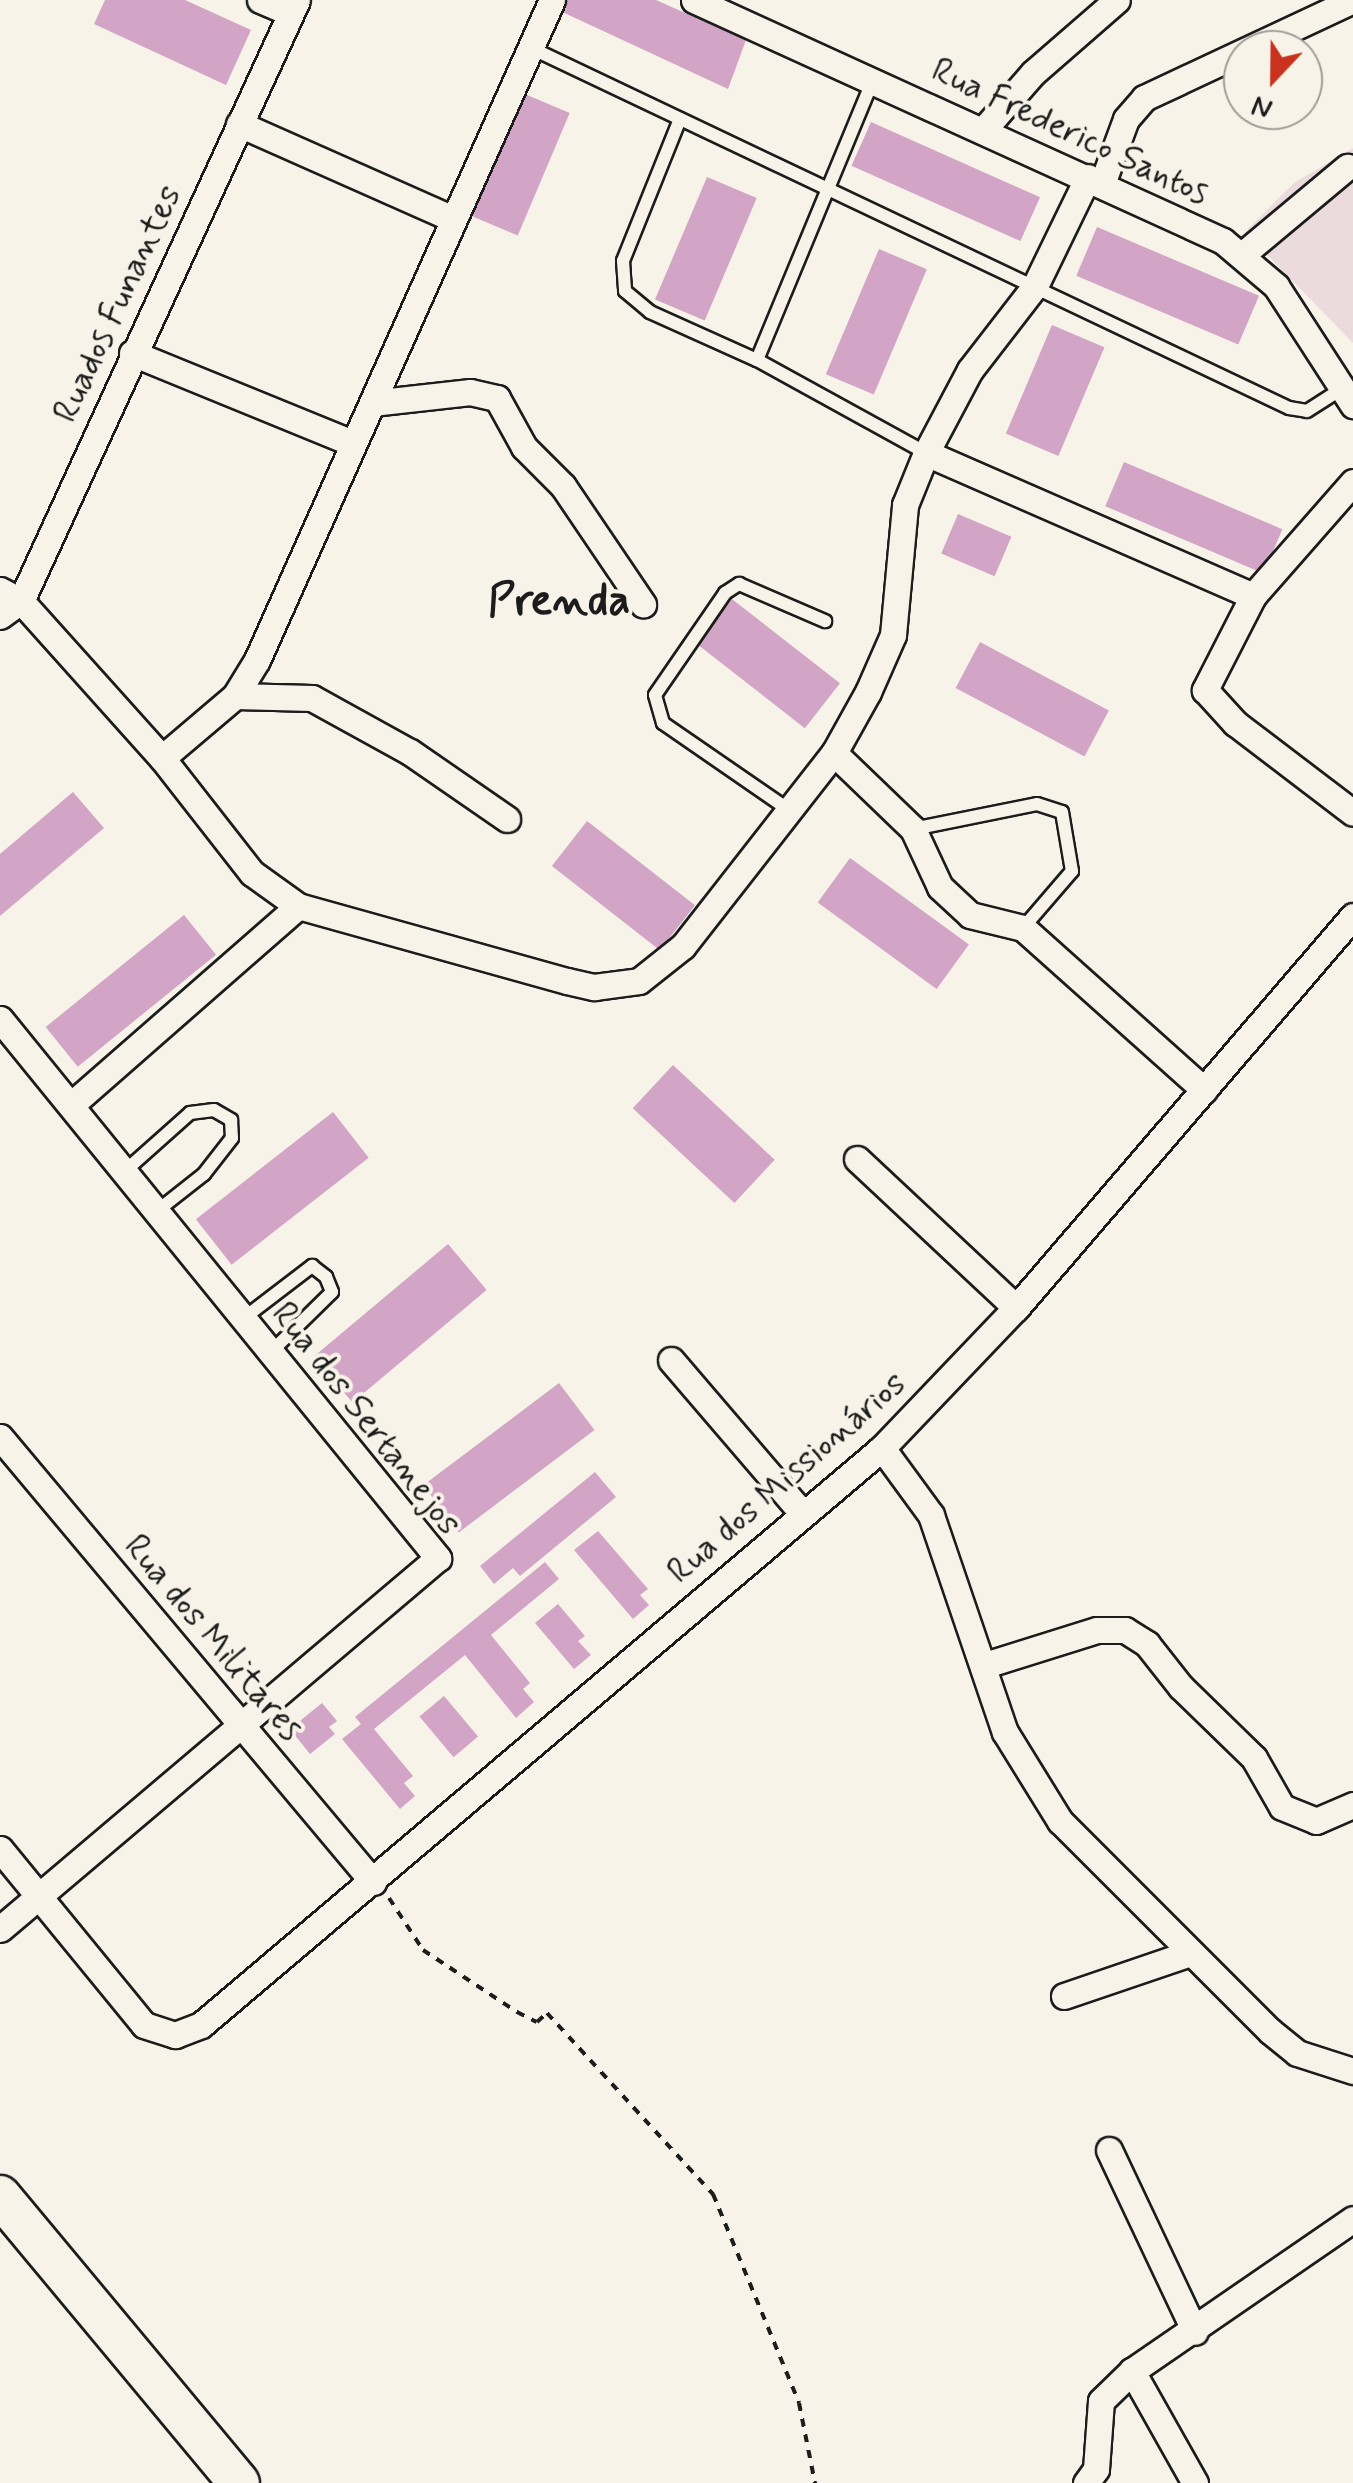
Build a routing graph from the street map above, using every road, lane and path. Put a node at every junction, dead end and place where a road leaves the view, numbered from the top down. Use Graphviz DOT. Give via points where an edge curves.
graph roads {
  1 [pos="260,0"];
  2 [pos="552,0"];
  3 [pos="694,0"];
  4 [pos="1116,0"];
  5 [pos="1353,0"];
  6 [pos="294,6"];
  7 [pos="529,47"];
  8 [pos="872,82"];
  9 [pos="680,119"];
  10 [pos="239,124"];
  11 [pos="985,128"];
  12 [pos="1347,167"];
  13 [pos="1095,180"];
  14 [pos="826,186"];
  15 [pos="451,218"];
  16 [pos="1243,254"];
  17 [pos="1034,286"];
  18 [pos="132,353"];
  19 [pos="757,360"];
  20 [pos="1348,396"];
  21 [pos="372,403"];
  22 [pos="353,444"];
  23 [pos="926,453"];
  24 [pos="1353,482"];
  25 [pos="1252,596"];
  26 [pos="7,602"];
  27 [pos="643,604"];
  28 [pos="825,621"];
  29 [pos="236,696"];
  30 [pos="834,753"];
  31 [pos="162,758"];
  32 [pos="789,810"];
  33 [pos="1353,814"];
  34 [pos="506,819"];
  35 [pos="913,829"];
  36 [pos="298,906"];
  37 [pos="1353,916"];
  38 [pos="1024,928"];
  39 [pos="0,1019"];
  40 [pos="1204,1090"];
  41 [pos="71,1105"];
  42 [pos="857,1160"];
  43 [pos="125,1171"];
  44 [pos="157,1211"];
  45 [pos="1016,1308"];
  46 [pos="244,1318"];
  47 [pos="271,1352"];
  48 [pos="671,1360"];
  49 [pos="0,1437"];
  50 [pos="882,1448"];
  51 [pos="802,1513"];
  52 [pos="985,1665"];
  53 [pos="240,1726"];
  54 [pos="1353,1805"];
  55 [pos="0,1850"];
  56 [pos="374,1881"];
  57 [pos="39,1895"];
  58 [pos="0,1929"];
  59 [pos="1190,1952"];
  60 [pos="1064,1996"];
  61 [pos="1353,2071"];
  62 [pos="1109,2150"];
  63 [pos="0,2196"];
  64 [pos="1353,2218"];
  65 [pos="0,2225"];
  66 [pos="1196,2332"];
  67 [pos="1132,2371"];
  68 [pos="216,2483"];
  69 [pos="239,2483"];
  70 [pos="816,2483"];
  71 [pos="1086,2483"];
  72 [pos="1195,2483"];
  1 -- 6 [label="street"];
  2 -- 7 [label="street"];
  3 -- 8 [label="street, Rua Frederico Santos"];
  4 -- 11 [label="street" via="1033,73"];
  5 -- 13 [label="street" via="1144,98"];
  6 -- 10 [label="street, Ruados Funantes"];
  7 -- 9 [label="lane"];
  7 -- 15 [label="street"];
  8 -- 11 [label="street, Rua Frederico Santos"];
  8 -- 14 [label="lane"];
  9 -- 14 [label="lane"];
  9 -- 19 [label="lane" via="623,260 625,292 650,312"];
  10 -- 15 [label="street"];
  10 -- 18 [label="street, Ruados Funantes"];
  11 -- 13 [label="street, Rua Frederico Santos"];
  12 -- 16 [label="street"];
  13 -- 16 [label="street, Rua Frederico Santos"];
  13 -- 17 [label="street"];
  14 -- 17 [label="lane"];
  14 -- 19 [label="lane"];
  15 -- 21 [label="street"];
  16 -- 20 [label="street, Rua Frederico Santos" via="1301,318"];
  17 -- 20 [label="lane" via="1289,408 1307,410"];
  17 -- 23 [label="street" via="970,370"];
  18 -- 22 [label="street"];
  18 -- 26 [label="street, Ruados Funantes"];
  19 -- 23 [label="lane"];
  21 -- 22 [label="street"];
  21 -- 27 [label="street" via="470,392 497,398 524,447 563,486"];
  22 -- 29 [label="street"];
  23 -- 25 [label="street"];
  23 -- 30 [label="street" via="906,504 893,635"];
  24 -- 25 [label="street"];
  25 -- 33 [label="street" via="1205,690 1235,723"];
  26 -- 31 [label="street"];
  28 -- 32 [label="lane" via="739,584 725,593 654,695 664,722"];
  29 -- 31 [label="street"];
  29 -- 34 [label="street" via="312,698 410,752"];
  30 -- 32 [label="street"];
  30 -- 35 [label="street"];
  31 -- 36 [label="street" via="252,873"];
  32 -- 36 [label="street" via="683,946 662,968 622,986 566,981"];
  35 -- 38 [label="street" via="940,887 970,916"];
  35 -- 38 [label="lane" via="1037,804 1062,812 1072,871"];
  36 -- 41 [label="street"];
  37 -- 40 [label="street, Rua dos Missionários"];
  38 -- 40 [label="street"];
  39 -- 41 [label="street, Rua dos Sertanejos"];
  40 -- 45 [label="street, Rua dos Missionários"];
  41 -- 43 [label="street, Rua dos Sertanejos"];
  42 -- 45 [label="street"];
  43 -- 44 [label="street, Rua dos Sertanejos"];
  43 -- 44 [label="lane" via="190,1114 214,1110 231,1120 232,1138 204,1174"];
  44 -- 46 [label="street, Rua dos Sertanejos"];
  45 -- 50 [label="street, Rua dos Missionários"];
  46 -- 47 [label="street, Rua dos Sertanejos"];
  46 -- 47 [label="lane" via="312,1266 326,1276 332,1292"];
  47 -- 53 [label="street, Rua dos Sertanejos" via="438,1558"];
  48 -- 51 [label="street"];
  49 -- 53 [label="street, Rua dos Militares"];
  50 -- 51 [label="street, Rua dos Missionários"];
  50 -- 52 [label="street" via="931,1514"];
  51 -- 56 [label="street, Rua dos Missionários"];
  52 -- 54 [label="street" via="1096,1630 1124,1630 1147,1644 1254,1758 1282,1807 1316,1821"];
  52 -- 59 [label="street" via="1005,1732 1060,1821"];
  53 -- 56 [label="street, Rua dos Militares"];
  53 -- 57 [label="street, Rua dos Sertanejos"];
  55 -- 57 [label="street"];
  56 -- 57 [label="street, Rua dos Missionários" via="201,2025 175,2035 144,2026"];
  56 -- 70 [label="path" via="423,1950 527,2018 537,2022 547,2014 713,2194 800,2403"];
  57 -- 58 [label="street, Rua dos Sertanejos"];
  59 -- 60 [label="street"];
  59 -- 61 [label="street" via="1297,2053"];
  62 -- 66 [label="street"];
  63 -- 69 [label="main road"];
  64 -- 66 [label="street"];
  65 -- 68 [label="main road"];
  66 -- 67 [label="street"];
  67 -- 71 [label="street" via="1102,2400 1096,2469"];
  67 -- 72 [label="street"];
}
